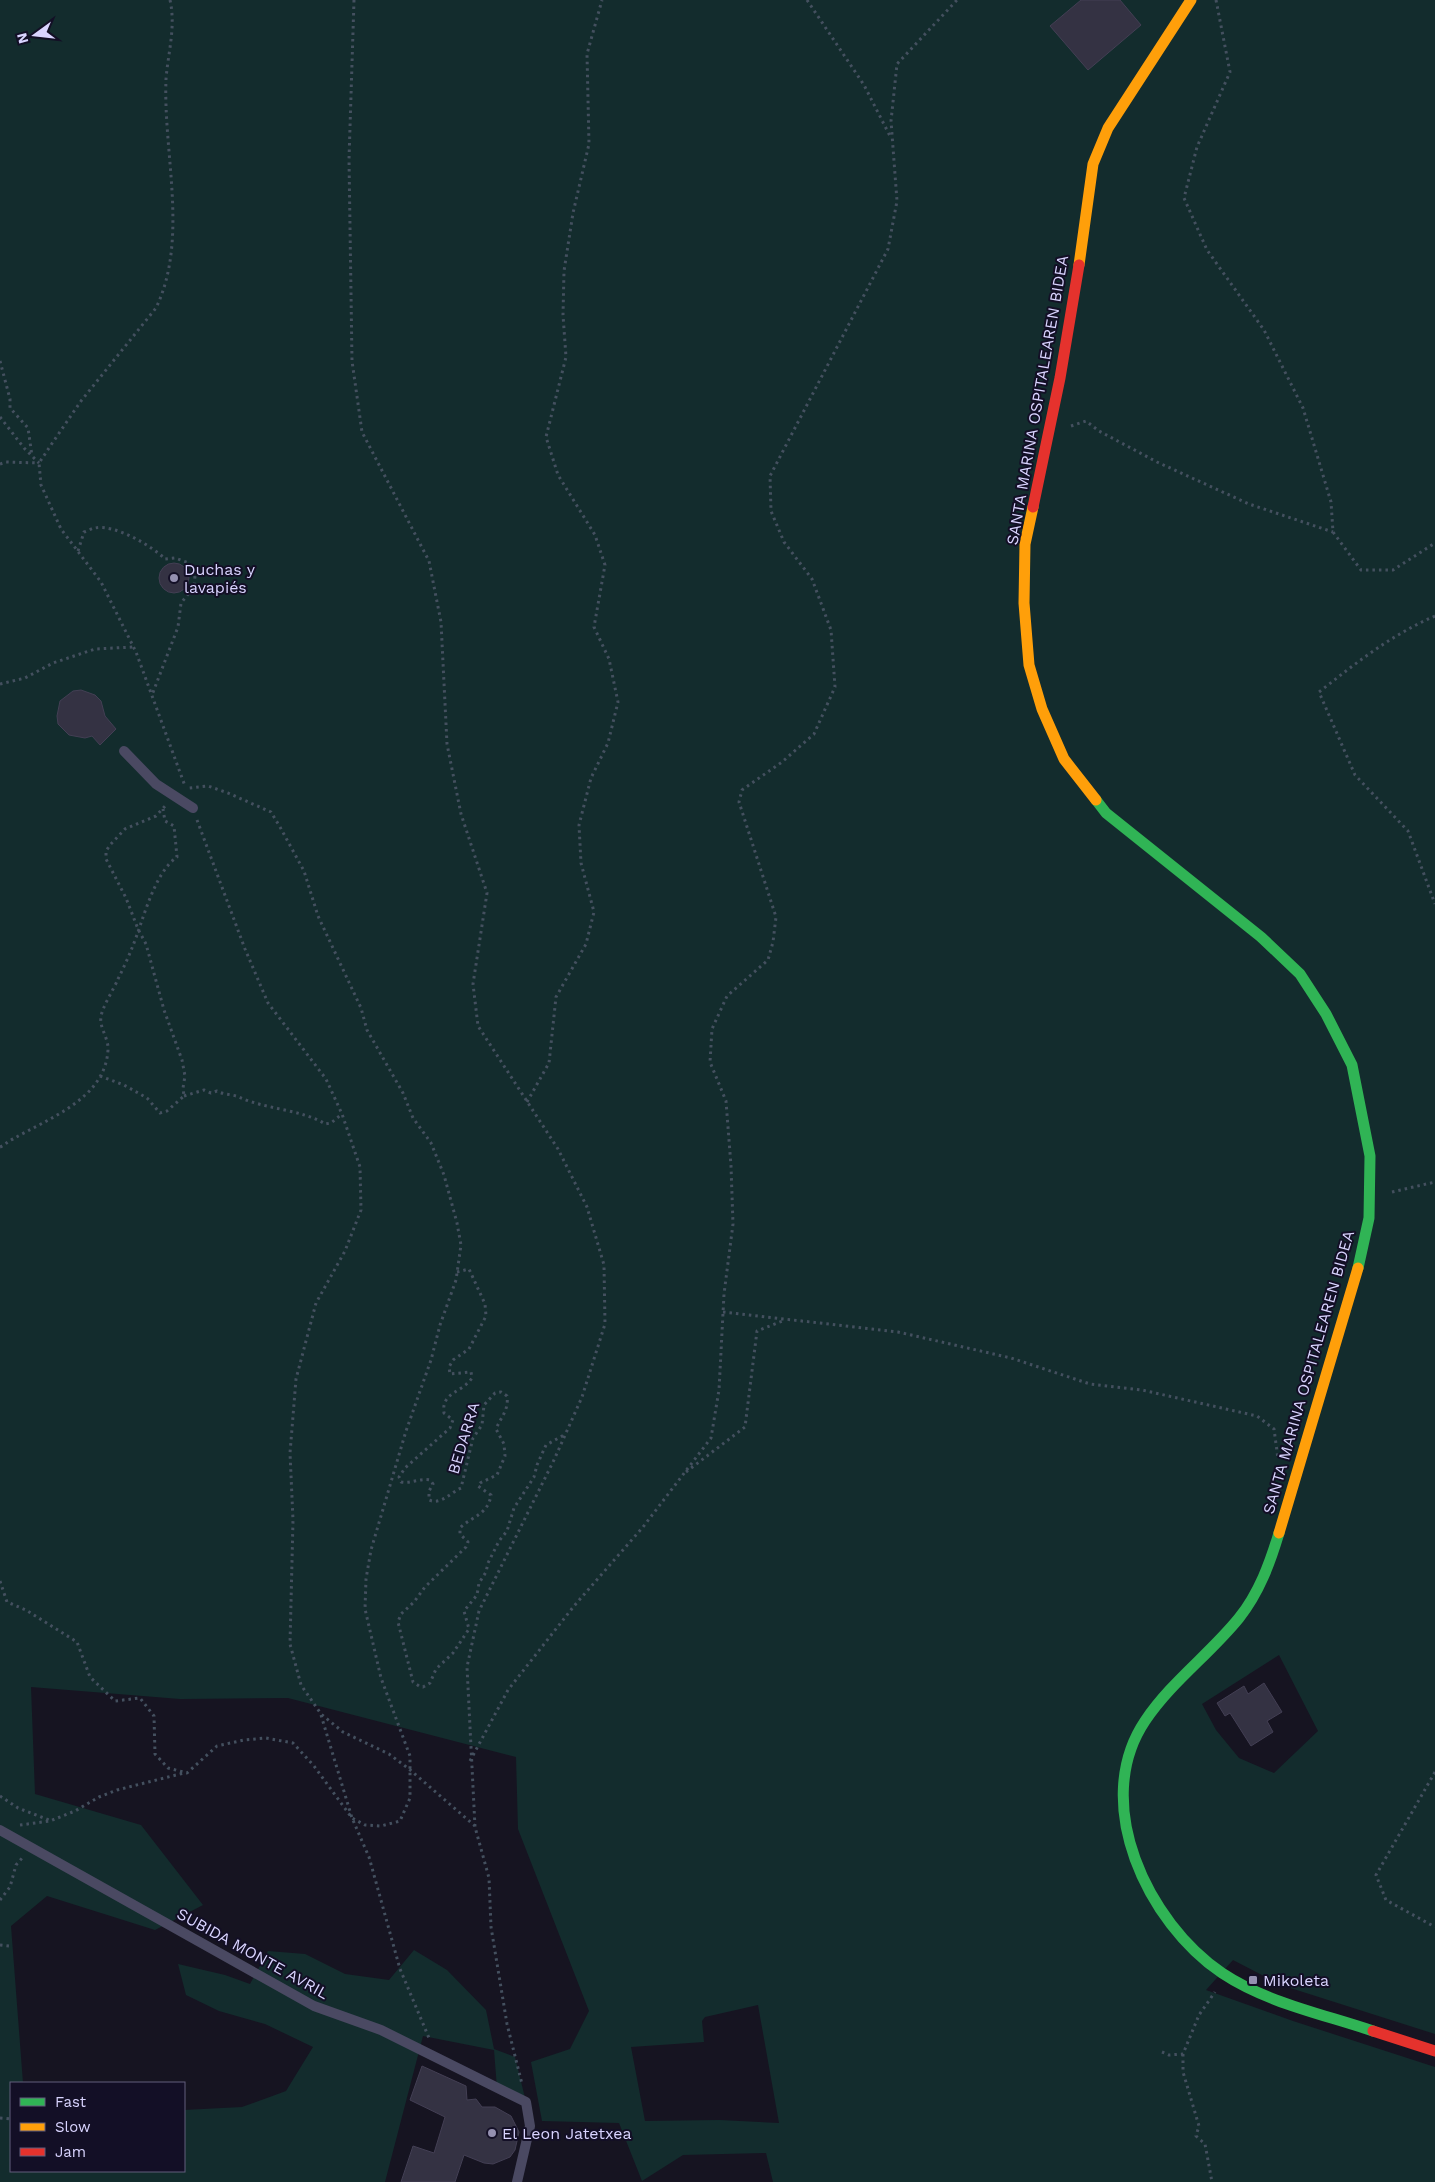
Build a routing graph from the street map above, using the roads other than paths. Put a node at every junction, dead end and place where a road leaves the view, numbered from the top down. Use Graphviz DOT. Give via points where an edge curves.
graph roads {
  1 [pos="1191,0"];
  2 [pos="124,751"];
  3 [pos="193,808"];
  4 [pos="0,1830"];
  5 [pos="1435,2050"];
  6 [pos="517,2182"];
  1 -- 5 [label="street, SANTA MARINA OSPITALEAREN BIDEA" via="1108,128 1093,164 1072,315 1025,544 1024,603 1029,665 1042,709 1064,759 1106,813 1261,937 1300,974 1326,1014 1352,1065 1370,1156 1369,1218 1361,1258 1270,1564 1239,1618 1157,1706 1135,1738 1124,1773 1125,1821 1148,1889 1170,1926 1205,1960 1227,1976 1273,1999"];
  2 -- 3 [label="lane" via="156,784"];
  4 -- 6 [label="lane, SUBIDA MONTE AVRIL" via="314,2006 381,2030 526,2102 530,2126"];
}
